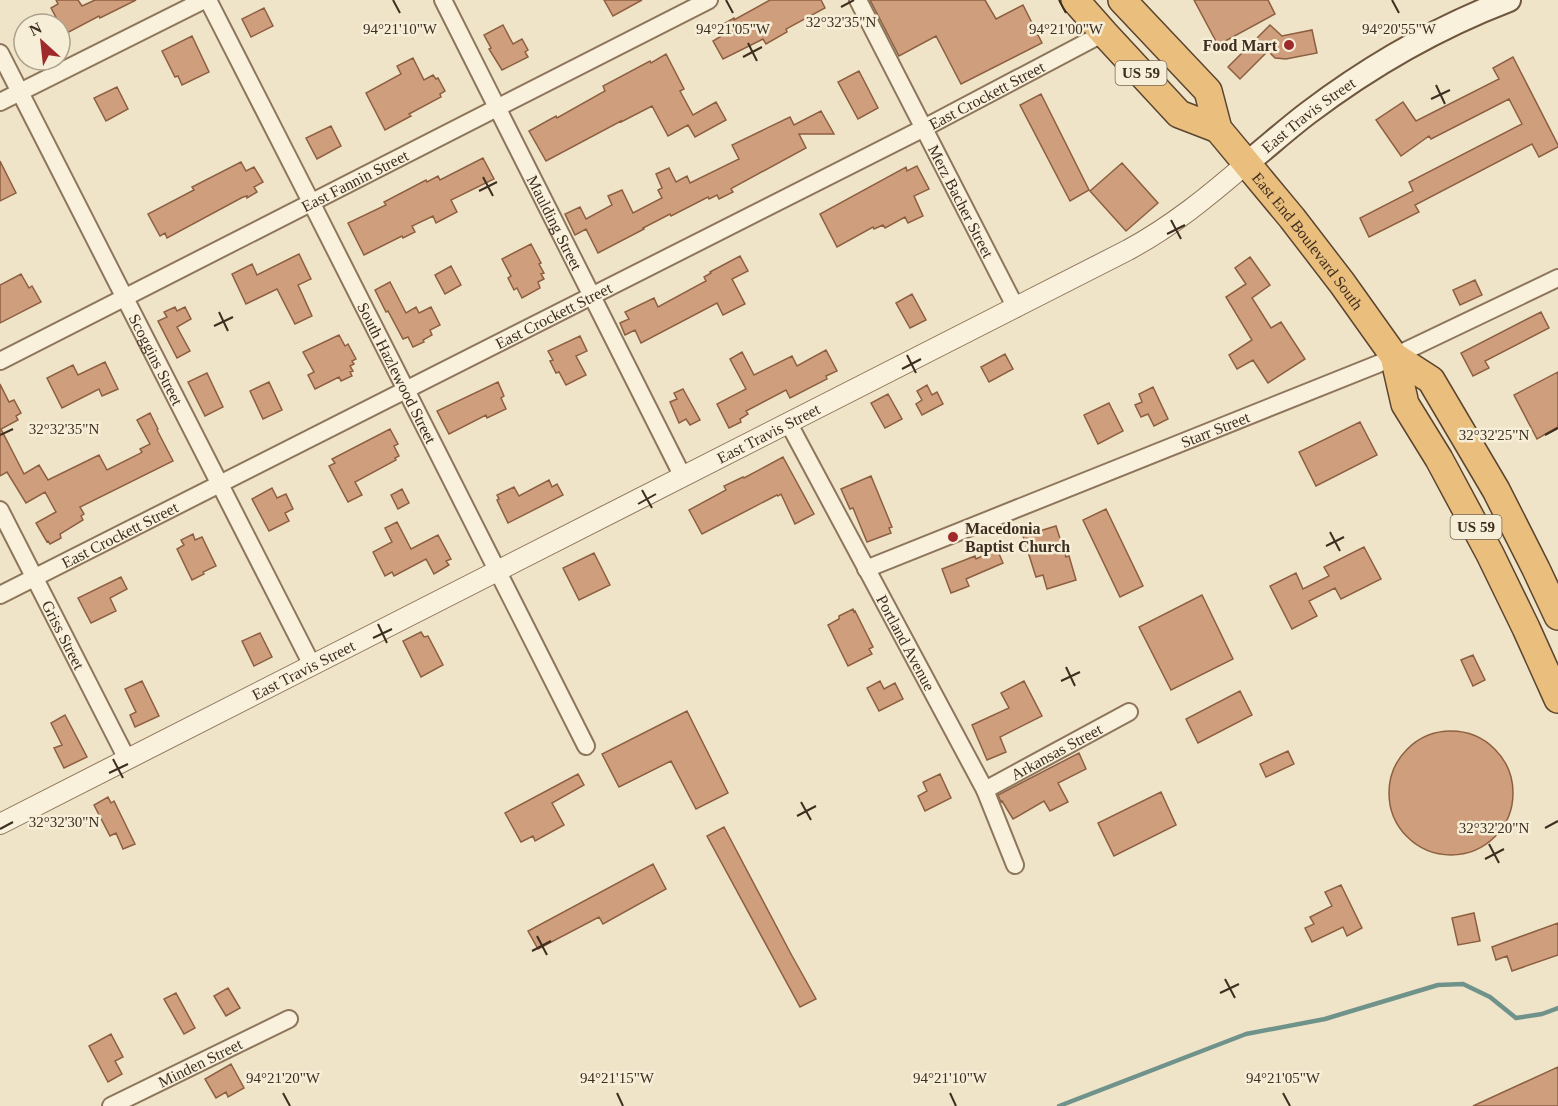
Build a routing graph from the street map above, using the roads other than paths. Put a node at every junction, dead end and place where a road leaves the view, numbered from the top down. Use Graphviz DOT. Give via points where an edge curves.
graph roads {
  1 [pos="206,0"];
  2 [pos="443,0"];
  3 [pos="708,0"];
  4 [pos="858,0"];
  5 [pos="1075,0"];
  6 [pos="1122,0"];
  7 [pos="1509,0"];
  8 [pos="1104,33"];
  9 [pos="0,53"];
  10 [pos="20,92"];
  11 [pos="0,102"];
  12 [pos="497,107"];
  13 [pos="924,128"];
  14 [pos="1218,129"];
  15 [pos="1247,163"];
  16 [pos="311,202"];
  17 [pos="1558,278"];
  18 [pos="592,296"];
  19 [pos="125,297"];
  20 [pos="1016,308"];
  21 [pos="1394,356"];
  22 [pos="0,361"];
  23 [pos="405,389"];
  24 [pos="789,424"];
  25 [pos="683,477"];
  26 [pos="219,483"];
  27 [pos="0,510"];
  28 [pos="866,569"];
  29 [pos="497,571"];
  30 [pos="34,578"];
  31 [pos="0,595"];
  32 [pos="1558,616"];
  33 [pos="312,665"];
  34 [pos="1558,699"];
  35 [pos="1129,712"];
  36 [pos="586,746"];
  37 [pos="127,759"];
  38 [pos="985,790"];
  39 [pos="0,824"];
  40 [pos="1015,866"];
  41 [pos="289,1019"];
  42 [pos="111,1106"];
  1 -- 10 [label="street"];
  1 -- 16 [label="street, South Hazlewood Street"];
  2 -- 12 [label="street, Maulding Street"];
  3 -- 12 [label="street, East Fannin Street"];
  4 -- 13 [label="street, Merz Bacher Street"];
  5 -- 8 [label="highway, East End Boulevard South / US 59"];
  6 -- 14 [label="highway, East End Boulevard South" via="1208,91"];
  7 -- 15 [label="main road, East Travis Street" via="1420,39 1368,71"];
  8 -- 13 [label="street, East Crockett Street"];
  8 -- 14 [label="highway, East End Boulevard South / US 59" via="1179,114"];
  9 -- 10 [label="street, Scoggins Street"];
  10 -- 11 [label="street"];
  10 -- 19 [label="street, Scoggins Street"];
  12 -- 16 [label="street, East Fannin Street"];
  12 -- 18 [label="street, Maulding Street"];
  13 -- 18 [label="street, East Crockett Street"];
  13 -- 20 [label="street, Merz Bacher Street"];
  14 -- 15 [label="highway, East End Boulevard South / US 59"];
  15 -- 20 [label="street, East Travis Street" via="1166,228"];
  15 -- 21 [label="highway, East End Boulevard South / US 59"];
  16 -- 19 [label="street, East Fannin Street"];
  16 -- 23 [label="street, South Hazlewood Street"];
  17 -- 21 [label="street, Starr Street"];
  18 -- 23 [label="street, East Crockett Street"];
  18 -- 25 [label="street, Maulding Street"];
  19 -- 22 [label="street, East Fannin Street"];
  19 -- 26 [label="street, Scoggins Street"];
  20 -- 24 [label="street, East Travis Street"];
  21 -- 28 [label="street, Starr Street"];
  21 -- 32 [label="highway, East End Boulevard South / US 59" via="1431,380 1496,490"];
  21 -- 34 [label="highway, East End Boulevard South / US 59" via="1405,404 1486,545"];
  23 -- 26 [label="street, East Crockett Street"];
  23 -- 29 [label="street, South Hazlewood Street"];
  24 -- 25 [label="street, East Travis Street"];
  24 -- 28 [label="street, Portland Avenue"];
  25 -- 29 [label="street, East Travis Street"];
  26 -- 30 [label="street, East Crockett Street"];
  26 -- 33 [label="street, Scoggins Street"];
  27 -- 30 [label="street, Griss Street"];
  28 -- 38 [label="street, Portland Avenue"];
  29 -- 33 [label="street, East Travis Street"];
  29 -- 36 [label="street, South Hazlewood Street"];
  30 -- 31 [label="street, East Crockett Street"];
  30 -- 37 [label="street, Griss Street"];
  33 -- 37 [label="street, East Travis Street"];
  35 -- 38 [label="street, Arkansas Street"];
  37 -- 39 [label="street, East Travis Street"];
  38 -- 40 [label="street, Portland Avenue"];
  41 -- 42 [label="street, Minden Street"];
}
